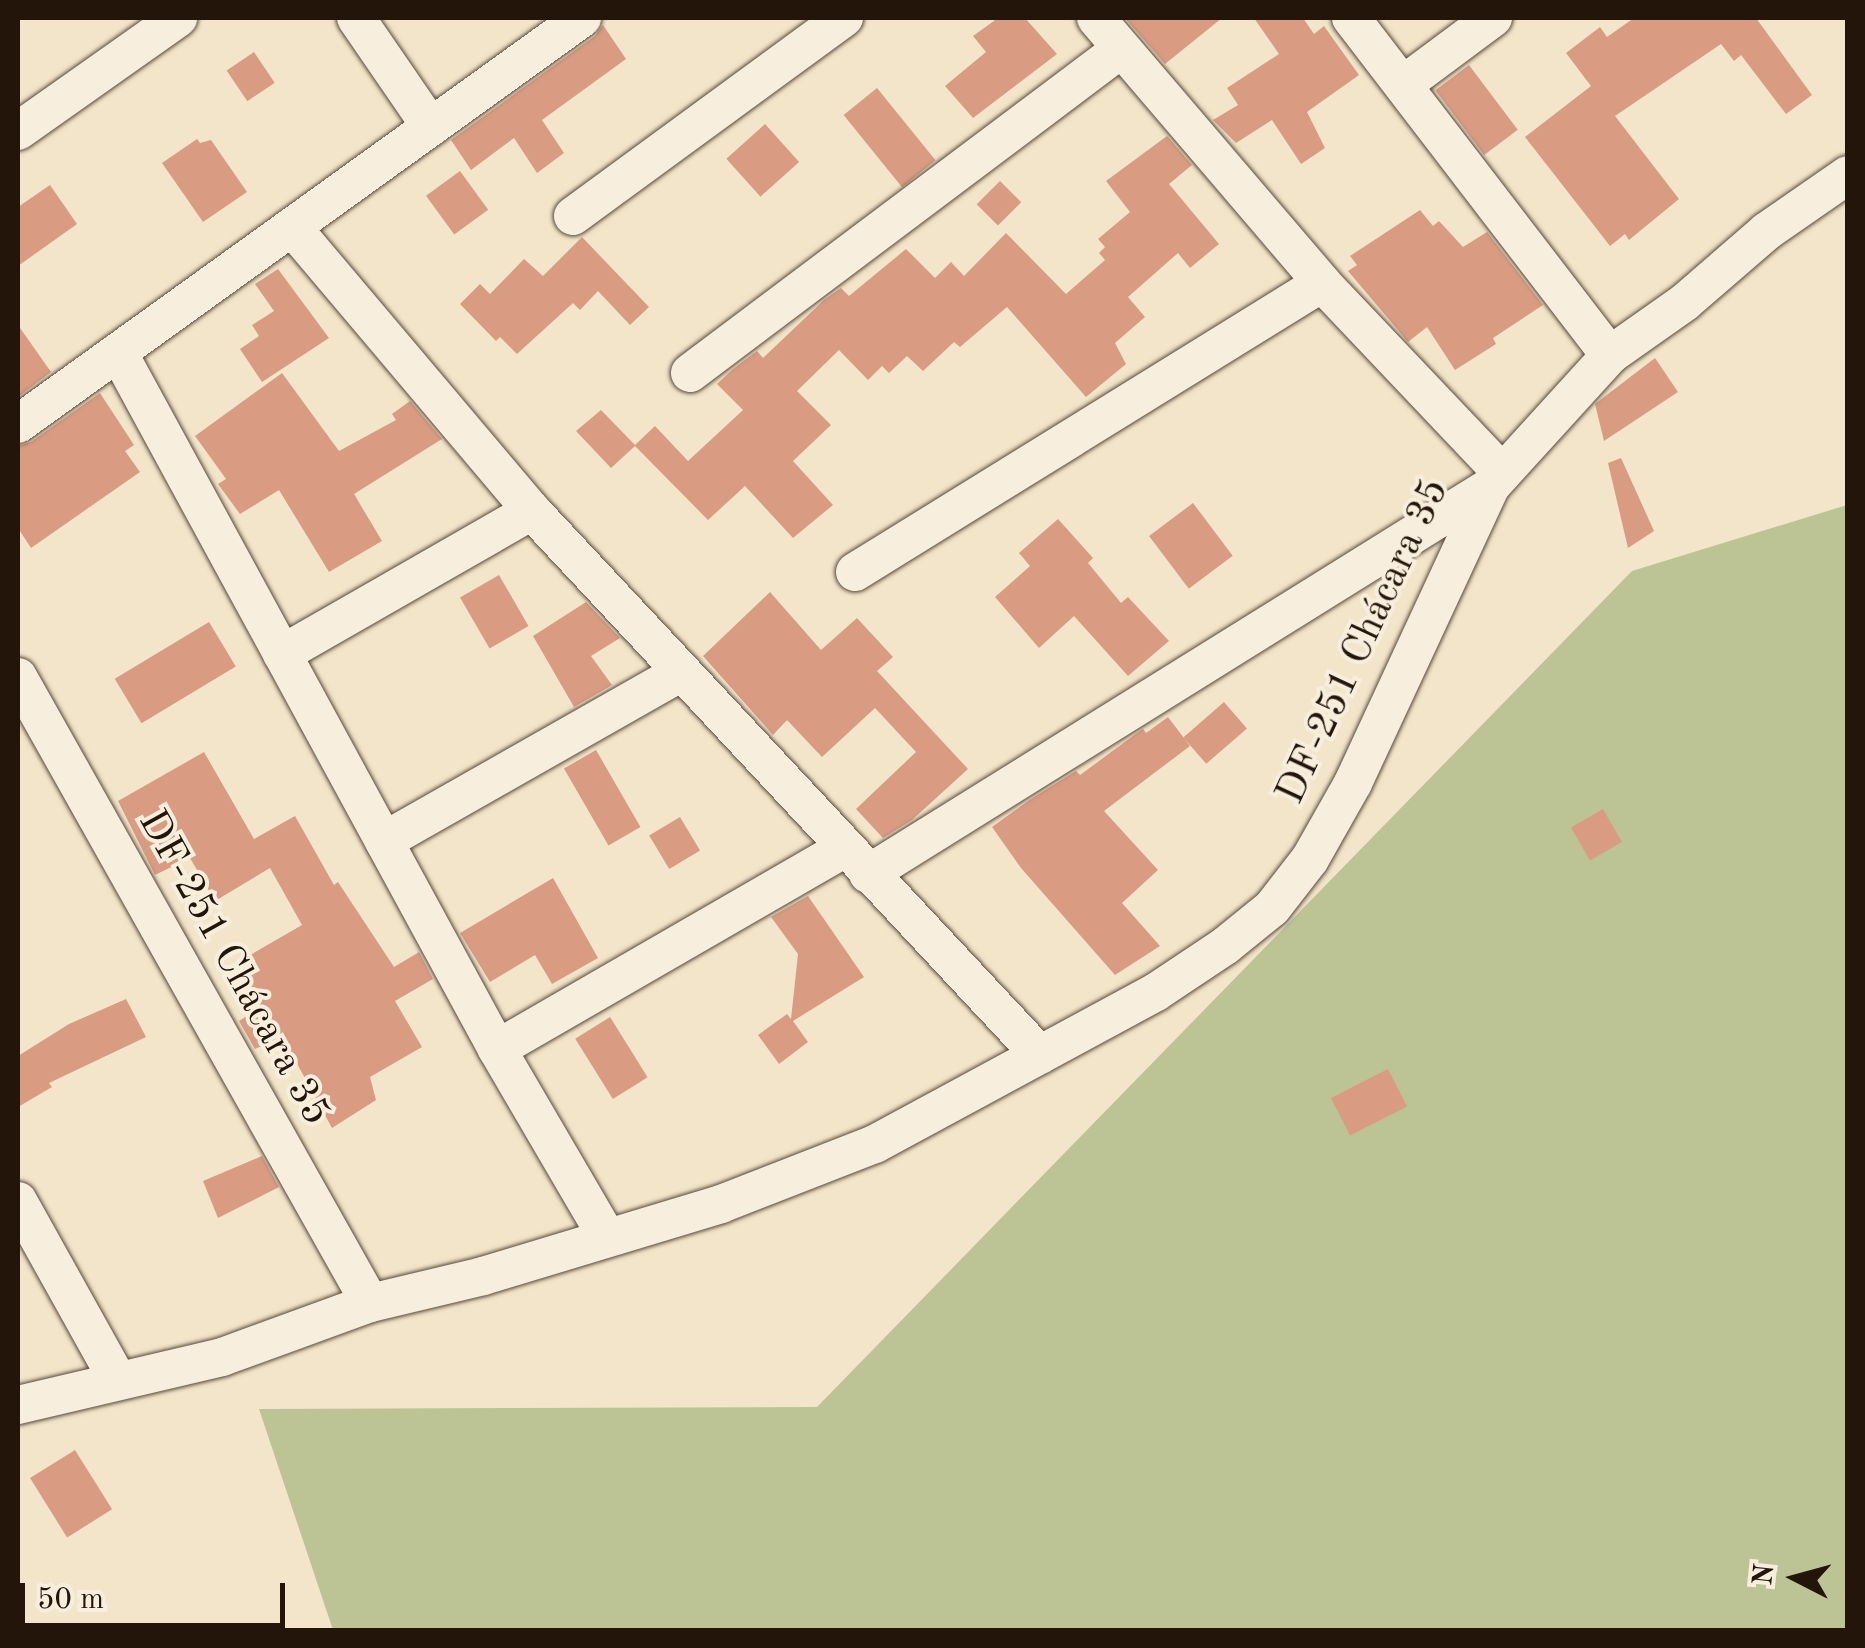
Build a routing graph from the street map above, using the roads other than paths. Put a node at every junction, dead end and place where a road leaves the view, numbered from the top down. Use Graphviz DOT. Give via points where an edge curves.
graph roads {
  1 [pos="178,18"];
  2 [pos="356,18"];
  3 [pos="582,18"];
  4 [pos="844,18"];
  5 [pos="1096,18"];
  6 [pos="1351,18"];
  7 [pos="1493,18"];
  8 [pos="1121,49"];
  9 [pos="1404,84"];
  10 [pos="431,128"];
  11 [pos="18,131"];
  12 [pos="1848,175"];
  13 [pos="573,216"];
  14 [pos="292,226"];
  15 [pos="1322,283"];
  16 [pos="118,352"];
  17 [pos="1610,355"];
  18 [pos="690,373"];
  19 [pos="18,424"];
  20 [pos="1497,479"];
  21 [pos="532,511"];
  22 [pos="854,572"];
  23 [pos="282,654"];
  24 [pos="681,672"];
  25 [pos="18,676"];
  26 [pos="384,842"];
  27 [pos="856,862"];
  28 [pos="497,1050"];
  29 [pos="1040,1055"];
  30 [pos="18,1201"];
  31 [pos="606,1237"];
  32 [pos="370,1304"];
  33 [pos="118,1381"];
  34 [pos="18,1405"];
  1 -- 11 [label="street"];
  2 -- 10 [label="street"];
  3 -- 10 [label="street"];
  4 -- 13 [label="street"];
  5 -- 8 [label="street"];
  6 -- 9 [label="street"];
  7 -- 9 [label="street"];
  8 -- 15 [label="street"];
  8 -- 18 [label="street"];
  9 -- 17 [label="street"];
  10 -- 14 [label="street"];
  12 -- 17 [label="street"];
  14 -- 16 [label="street"];
  14 -- 21 [label="street"];
  15 -- 20 [label="street"];
  15 -- 22 [label="street"];
  16 -- 19 [label="street"];
  16 -- 23 [label="street"];
  17 -- 20 [label="street"];
  20 -- 27 [label="street, DF-251 Chácara 35"];
  20 -- 29 [label="street, DF-251 Chácara 35" via="1352,783 1310,859 1272,908 1156,992"];
  21 -- 23 [label="street"];
  21 -- 24 [label="street"];
  23 -- 26 [label="street"];
  24 -- 26 [label="street"];
  24 -- 27 [label="street"];
  25 -- 32 [label="street, DF-251 Chácara 35"];
  26 -- 28 [label="street"];
  27 -- 28 [label="street, DF-251 Chácara 35"];
  27 -- 29 [label="street"];
  28 -- 31 [label="street"];
  29 -- 31 [label="street, DF-251 Chácara 35" via="875,1144 720,1204"];
  30 -- 33 [label="street"];
  31 -- 32 [label="street, DF-251 Chácara 35"];
  32 -- 33 [label="street, DF-251 Chácara 35" via="222,1357"];
  33 -- 34 [label="street, DF-251 Chácara 35"];
}
